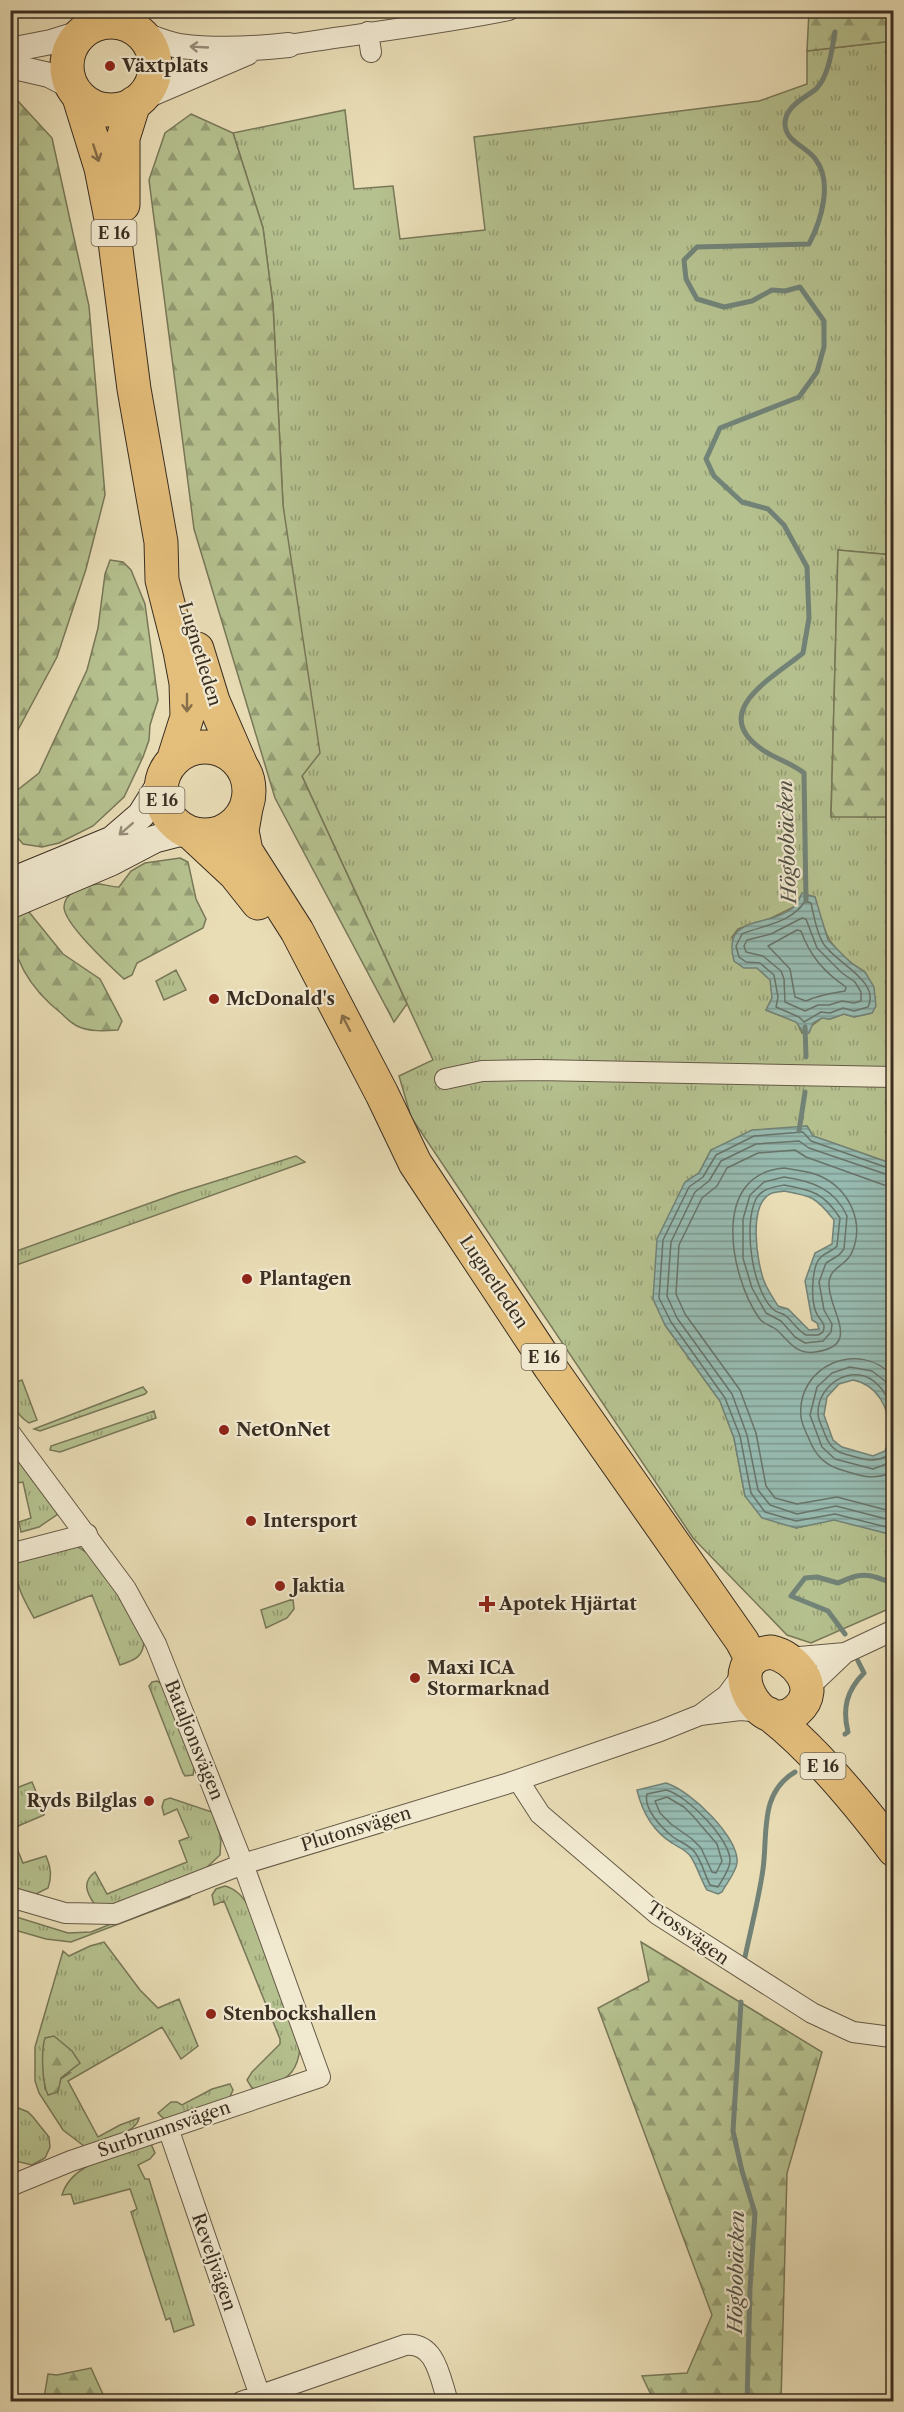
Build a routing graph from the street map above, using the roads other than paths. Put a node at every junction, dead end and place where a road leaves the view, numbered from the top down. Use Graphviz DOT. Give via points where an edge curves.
graph roads {
  1 [pos="509,10"];
  2 [pos="88,24"];
  3 [pos="135,25"];
  4 [pos="368,32"];
  5 [pos="289,45"];
  6 [pos="256,49"];
  7 [pos="10,50"];
  8 [pos="371,52"];
  9 [pos="10,66"];
  10 [pos="75,92"];
  11 [pos="138,101"];
  12 [pos="133,372"];
  13 [pos="161,542"];
  14 [pos="241,765"];
  15 [pos="168,771"];
  16 [pos="246,807"];
  17 [pos="188,832"];
  18 [pos="56,875"];
  19 [pos="10,882"];
  20 [pos="10,905"];
  21 [pos="894,1077"];
  22 [pos="445,1079"];
  23 [pos="415,1163"];
  24 [pos="10,1433"];
  25 [pos="87,1534"];
  26 [pos="677,1547"];
  27 [pos="10,1554"];
  28 [pos="894,1630"];
  29 [pos="845,1653"];
  30 [pos="786,1657"];
  31 [pos="749,1664"];
  32 [pos="806,1693"];
  33 [pos="766,1713"];
  34 [pos="700,1714"];
  35 [pos="518,1780"];
  36 [pos="873,1823"];
  37 [pos="894,1850"];
  38 [pos="243,1864"];
  39 [pos="10,1897"];
  40 [pos="891,2037"];
  41 [pos="320,2077"];
  42 [pos="168,2128"];
  43 [pos="10,2186"];
  44 [pos="250,2399"];
  45 [pos="448,2402"];
  1 -- 4 [label="street"];
  2 -- 3 [label="highway" via="112,21"];
  2 -- 7 [label="street" via="51,42"];
  2 -- 10 [label="highway, E 16" via="70,48 66,65"];
  6 -- 3 [label="street, one-way" via="177,46"];
  3 -- 11 [label="highway, E 16" via="153,49 156,67 152,84"];
  4 -- 5 [label="street"];
  4 -- 8 [label="street"];
  5 -- 6 [label="street"];
  6 -- 11 [label="street"];
  9 -- 10 [label="street" via="49,75"];
  10 -- 11 [label="highway" via="93,107 110,111"];
  10 -- 12 [label="highway, Lugnetleden / E 16, one-way" via="101,168"];
  11 -- 12 [label="highway, Lugnetleden / E 16" via="123,138 122,213"];
  12 -- 13 [label="highway, Lugnetleden / E 16"];
  13 -- 14 [label="highway, Lugnetleden / E 16" via="176,576 213,701"];
  13 -- 15 [label="highway, Lugnetleden / E 16, one-way" via="162,580 182,658 188,702 187,717"];
  14 -- 15 [label="highway" via="226,752 211,747 191,748"];
  14 -- 16 [label="highway, E 16" via="249,784"];
  15 -- 17 [label="highway, E 16" via="161,799 175,824"];
  15 -- 18 [label="main road, one-way" via="141,815 121,834"];
  16 -- 17 [label="highway, E 16" via="224,831"];
  23 -- 16 [label="highway, Lugnetleden / E 16, one-way" via="311,955 246,851 242,831"];
  17 -- 18 [label="main road" via="155,839 111,862"];
  17 -- 23 [label="highway, Lugnetleden / E 16" via="235,874 259,904 379,1124"];
  18 -- 19 [label="main road"];
  18 -- 20 [label="main road"];
  21 -- 22 [label="street" via="538,1070 482,1071"];
  23 -- 26 [label="highway, Lugnetleden / E 16" via="550,1367"];
  24 -- 25 [label="street, Bataljonsvägen"];
  25 -- 27 [label="street"];
  25 -- 38 [label="street, Bataljonsvägen" via="126,1589 156,1644"];
  26 -- 30 [label="highway, Lugnetleden / E 16"];
  26 -- 31 [label="highway, Lugnetleden / E 16" via="742,1641"];
  28 -- 29 [label="street"];
  29 -- 30 [label="street"];
  29 -- 32 [label="street"];
  30 -- 31 [label="highway" via="768,1652"];
  30 -- 32 [label="highway, E 16" via="802,1672"];
  31 -- 33 [label="highway, E 16" via="745,1678 749,1695"];
  31 -- 34 [label="street, Plutonsvägen" via="727,1695"];
  32 -- 33 [label="highway" via="801,1706 784,1717"];
  32 -- 36 [label="highway, E 16" via="818,1731"];
  33 -- 34 [label="street, Plutonsvägen" via="740,1710"];
  33 -- 36 [label="highway, E 16" via="792,1732"];
  34 -- 35 [label="street, Plutonsvägen"];
  35 -- 38 [label="street, Plutonsvägen"];
  35 -- 40 [label="street, Trossvägen" via="540,1814 657,1914 812,2013 853,2032"];
  36 -- 37 [label="highway, E 16"];
  38 -- 39 [label="street, Plutonsvägen" via="115,1914 65,1913"];
  38 -- 41 [label="street, Bataljonsvägen"];
  41 -- 42 [label="street, Surbrunnsvägen"];
  42 -- 43 [label="street, Surbrunnsvägen" via="70,2160"];
  42 -- 44 [label="street, Reveljvägen"];
  44 -- 45 [label="street, Reveljvägen" via="415,2344 431,2354"];
}
